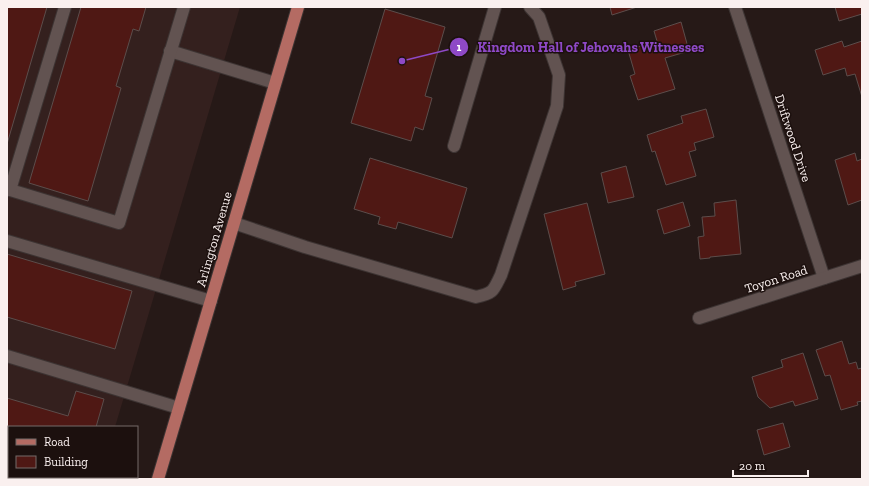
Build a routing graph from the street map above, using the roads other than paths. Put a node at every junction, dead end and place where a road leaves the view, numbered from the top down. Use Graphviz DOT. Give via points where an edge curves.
graph roads {
  1 [pos="65,7"];
  2 [pos="184,7"];
  3 [pos="298,7"];
  4 [pos="495,7"];
  5 [pos="530,7"];
  6 [pos="735,7"];
  7 [pos="170,51"];
  8 [pos="275,83"];
  9 [pos="454,146"];
  10 [pos="9,190"];
  11 [pos="234,223"];
  12 [pos="7,240"];
  13 [pos="862,266"];
  14 [pos="824,278"];
  15 [pos="211,301"];
  16 [pos="698,318"];
  17 [pos="7,356"];
  18 [pos="179,408"];
  19 [pos="158,479"];
  1 -- 10 [label="street"];
  2 -- 7 [label="street"];
  3 -- 8 [label="main road, Arlington Avenue"];
  4 -- 9 [label="street"];
  5 -- 11 [label="street" via="539,16 560,75 557,106 501,275 490,294 476,297 305,247"];
  6 -- 14 [label="street, Driftwood Drive"];
  7 -- 8 [label="street"];
  7 -- 10 [label="street" via="119,223"];
  8 -- 11 [label="main road, Arlington Avenue"];
  11 -- 15 [label="main road, Arlington Avenue"];
  12 -- 15 [label="street"];
  13 -- 14 [label="street, Toyon Road"];
  14 -- 16 [label="street, Toyon Road"];
  15 -- 18 [label="main road, Arlington Avenue"];
  17 -- 18 [label="street"];
  18 -- 19 [label="main road, Arlington Avenue"];
}
